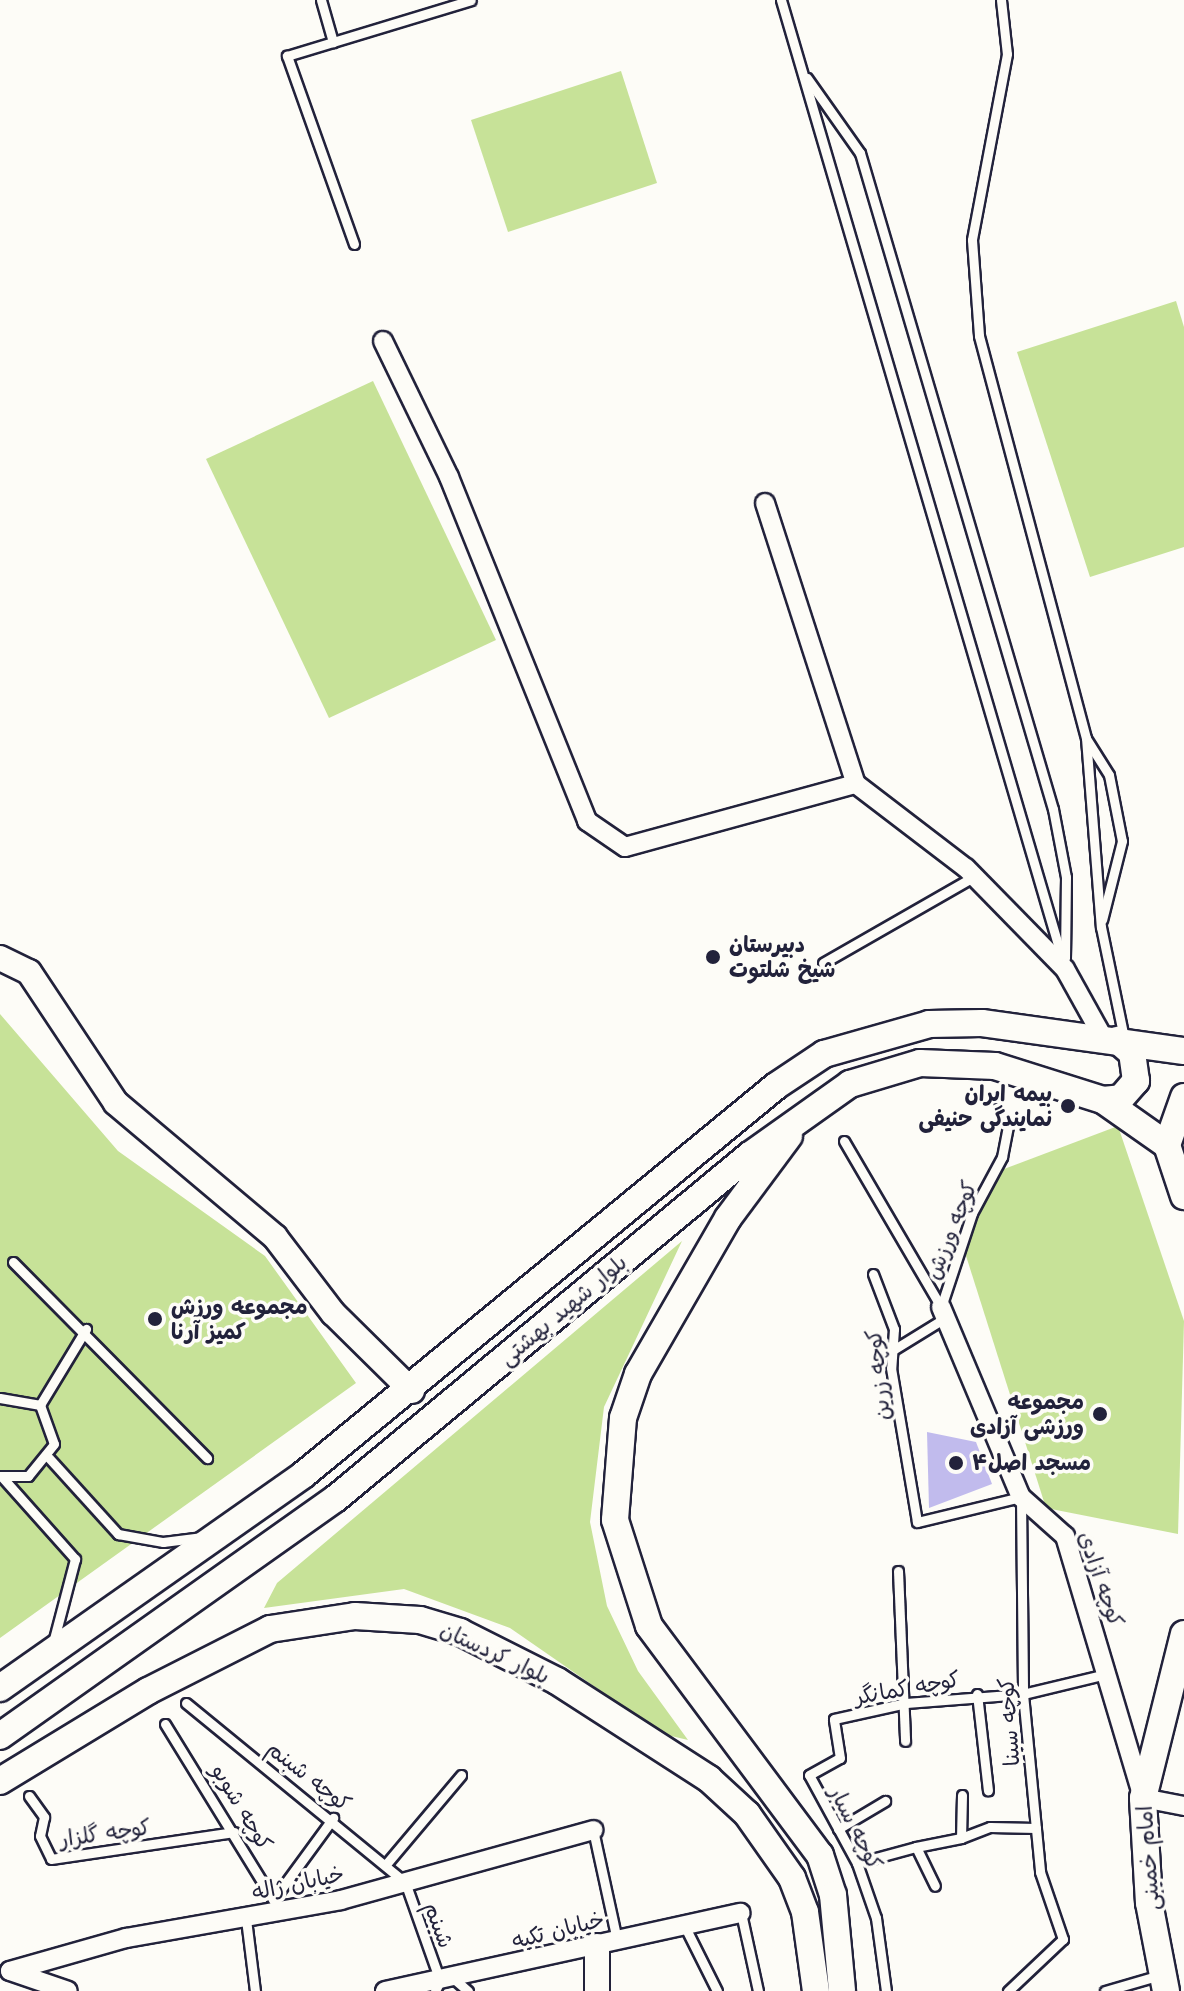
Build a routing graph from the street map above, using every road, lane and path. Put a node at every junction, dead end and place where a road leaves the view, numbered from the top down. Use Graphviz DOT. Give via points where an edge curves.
graph roads {
  1 [pos="321,0"];
  2 [pos="471,0"];
  3 [pos="781,0"];
  4 [pos="1001,0"];
  5 [pos="436,5"];
  6 [pos="333,42"];
  7 [pos="803,72"];
  8 [pos="354,244"];
  9 [pos="383,341"];
  10 [pos="765,503"];
  11 [pos="1086,738"];
  12 [pos="856,784"];
  13 [pos="975,876"];
  14 [pos="1101,927"];
  15 [pos="0,958"];
  16 [pos="823,963"];
  17 [pos="1065,969"];
  18 [pos="1115,1040"];
  19 [pos="1184,1051"];
  20 [pos="1184,1097"];
  21 [pos="1103,1100"];
  22 [pos="810,1108"];
  23 [pos="1009,1121"];
  24 [pos="844,1141"];
  25 [pos="1167,1145"];
  26 [pos="1183,1198"];
  27 [pos="13,1262"];
  28 [pos="873,1274"];
  29 [pos="943,1312"];
  30 [pos="86,1329"];
  31 [pos="893,1350"];
  32 [pos="412,1391"];
  33 [pos="0,1398"];
  34 [pos="40,1405"];
  35 [pos="49,1458"];
  36 [pos="207,1458"];
  37 [pos="1,1477"];
  38 [pos="1021,1497"];
  39 [pos="222,1534"];
  40 [pos="898,1571"];
  41 [pos="1184,1634"];
  42 [pos="49,1655"];
  43 [pos="1106,1674"];
  44 [pos="0,1688"];
  45 [pos="977,1694"];
  46 [pos="1023,1694"];
  47 [pos="186,1703"];
  48 [pos="906,1703"];
  49 [pos="165,1724"];
  50 [pos="0,1736"];
  51 [pos="905,1741"];
  52 [pos="461,1775"];
  53 [pos="809,1775"];
  54 [pos="0,1781"];
  55 [pos="988,1790"];
  56 [pos="962,1795"];
  57 [pos="29,1796"];
  58 [pos="1143,1798"];
  59 [pos="885,1801"];
  60 [pos="1184,1806"];
  61 [pos="333,1818"];
  62 [pos="1036,1828"];
  63 [pos="838,1829"];
  64 [pos="593,1830"];
  65 [pos="234,1832"];
  66 [pos="961,1838"];
  67 [pos="916,1847"];
  68 [pos="387,1863"];
  69 [pos="857,1863"];
  70 [pos="405,1882"];
  71 [pos="935,1886"];
  72 [pos="278,1905"];
  73 [pos="741,1913"];
  74 [pos="246,1919"];
  75 [pos="683,1923"];
  76 [pos="607,1943"];
  77 [pos="5,1969"];
  78 [pos="443,1983"];
  79 [pos="1165,1983"];
  80 [pos="68,1991"];
  81 [pos="255,1991"];
  82 [pos="385,1991"];
  83 [pos="468,1991"];
  84 [pos="597,1991"];
  85 [pos="717,1991"];
  86 [pos="758,1991"];
  87 [pos="816,1991"];
  88 [pos="842,1991"];
  89 [pos="886,1991"];
  90 [pos="1008,1991"];
  91 [pos="1105,1991"];
  1 -- 6 [label="lane"];
  2 -- 5 [label="lane"];
  3 -- 7 [label="lane"];
  4 -- 11 [label="lane" via="1007,54 972,240 979,336"];
  5 -- 6 [label="lane"];
  6 -- 8 [label="lane" via="287,56"];
  7 -- 17 [label="lane"];
  7 -- 17 [label="lane" via="860,153 1053,809 1066,877"];
  9 -- 12 [label="street" via="449,477 587,821 625,847"];
  10 -- 12 [label="street"];
  11 -- 14 [label="lane"];
  11 -- 14 [label="lane" via="1109,775 1122,841"];
  12 -- 13 [label="street"];
  13 -- 16 [label="lane"];
  13 -- 17 [label="street"];
  14 -- 18 [label="lane"];
  15 -- 32 [label="street" via="29,972 116,1103 275,1237 333,1313"];
  17 -- 18 [label="street"];
  18 -- 19 [label="main road, بلوار شهید بهشتی"];
  18 -- 21 [label="main road" via="1132,1053 1136,1081 1121,1098"];
  18 -- 32 [label="main road, بلوار شهید بهشتی" via="929,1024 824,1054 765,1094"];
  20 -- 25 [label="main road"];
  21 -- 22 [label="main road, بلوار شهید بهشتی" via="995,1066 942,1062 883,1069"];
  21 -- 25 [label="main road, بلوار شهید بهشتی"];
  22 -- 50 [label="main road, بلوار شهید بهشتی" via="335,1499"];
  22 -- 88 [label="main road" via="728,1218 638,1374 623,1418 614,1506 619,1549 649,1626 820,1855 833,1895"];
  23 -- 29 [label="lane, کوچه ورزش" via="1002,1157 972,1213"];
  24 -- 29 [label="lane"];
  25 -- 26 [label="main road"];
  27 -- 30 [label="lane"];
  28 -- 31 [label="lane, کوچه زرین" via="894,1329"];
  29 -- 31 [label="lane"];
  29 -- 38 [label="street, کوچه آزادی"];
  30 -- 34 [label="lane"];
  30 -- 36 [label="lane"];
  31 -- 38 [label="lane, کوچه زرین" via="917,1522"];
  32 -- 39 [label="main road, بلوار شهید بهشتی"];
  33 -- 34 [label="lane"];
  34 -- 35 [label="lane" via="54,1430"];
  35 -- 37 [label="lane" via="28,1476"];
  35 -- 39 [label="lane" via="118,1534 163,1542"];
  37 -- 42 [label="lane" via="75,1559"];
  38 -- 43 [label="street, کوچه آزادی" via="1065,1536"];
  38 -- 46 [label="lane, کوچه سینا"];
  39 -- 42 [label="main road, بلوار شهید بهشتی"];
  40 -- 48 [label="lane"];
  41 -- 58 [label="main road, امام خمینی"];
  42 -- 44 [label="main road, بلوار شهید بهشتی"];
  43 -- 46 [label="lane, کوچه کمانگر"];
  43 -- 58 [label="street, کوچه آزادی"];
  45 -- 46 [label="lane, کوچه کمانگر"];
  45 -- 48 [label="lane, کوچه کمانگر"];
  45 -- 55 [label="lane"];
  46 -- 62 [label="lane, کوچه سینا"];
  47 -- 61 [label="lane, کوچه شبنم"];
  48 -- 51 [label="lane"];
  48 -- 53 [label="lane, کوچه کمانگر" via="834,1719 840,1758"];
  49 -- 65 [label="lane, کوچه شوبو"];
  52 -- 68 [label="lane"];
  53 -- 63 [label="lane, کوچه سیار"];
  54 -- 87 [label="main road, بلوار کردستان" via="148,1691 270,1629 355,1616 420,1620 460,1632 557,1681 709,1779 747,1814 792,1878 805,1912"];
  56 -- 66 [label="lane"];
  57 -- 65 [label="lane, کوچه گلزار" via="44,1817 40,1836 51,1859"];
  58 -- 60 [label="street"];
  58 -- 79 [label="main road, امام خمینی" via="1149,1903"];
  59 -- 63 [label="lane"];
  61 -- 68 [label="lane, کوچه شبنم"];
  61 -- 72 [label="lane"];
  62 -- 66 [label="lane" via="990,1827"];
  62 -- 90 [label="lane, کوچه سینا" via="1040,1872 1063,1939"];
  63 -- 69 [label="lane, کوچه سیار"];
  64 -- 70 [label="street, خیابان ژاله"];
  64 -- 76 [label="lane"];
  65 -- 72 [label="lane, کوچه شوبو"];
  66 -- 67 [label="lane"];
  67 -- 69 [label="lane"];
  67 -- 71 [label="lane"];
  68 -- 70 [label="lane, کوچه شبنم"];
  69 -- 89 [label="lane, کوچه سیار" via="876,1918"];
  70 -- 72 [label="street, خیابان ژاله"];
  70 -- 78 [label="lane, شبنم"];
  72 -- 74 [label="street, خیابان ژاله"];
  73 -- 75 [label="street, خیابان تکیه"];
  73 -- 86 [label="lane"];
  74 -- 77 [label="street, خیابان ژاله" via="126,1938"];
  74 -- 81 [label="lane"];
  75 -- 76 [label="street, خیابان تکیه"];
  75 -- 85 [label="lane"];
  76 -- 78 [label="street, خیابان تکیه"];
  76 -- 84 [label="street"];
  77 -- 80 [label="street"];
  78 -- 82 [label="street, خیابان تکیه"];
  78 -- 83 [label="lane"];
  79 -- 91 [label="lane"];
}
